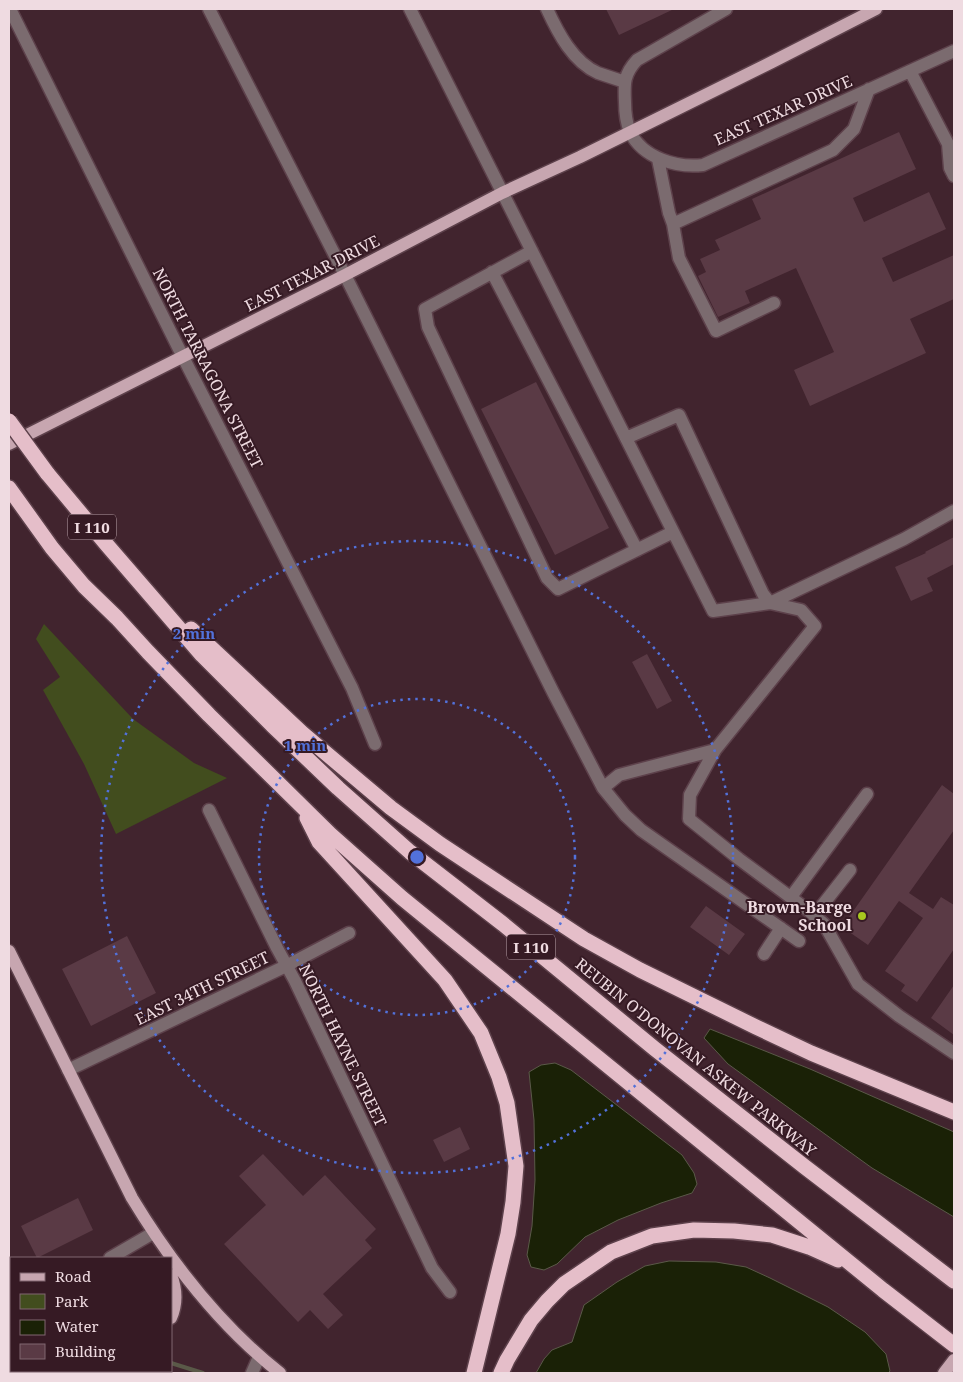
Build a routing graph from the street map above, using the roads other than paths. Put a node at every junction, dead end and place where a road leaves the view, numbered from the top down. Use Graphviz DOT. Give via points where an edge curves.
graph roads {
  1 [pos="10,9"];
  2 [pos="209,9"];
  3 [pos="410,9"];
  4 [pos="547,9"];
  5 [pos="726,9"];
  6 [pos="876,9"];
  7 [pos="954,51"];
  8 [pos="910,71"];
  9 [pos="625,82"];
  10 [pos="869,90"];
  11 [pos="630,132"];
  12 [pos="658,159"];
  13 [pos="954,176"];
  14 [pos="502,193"];
  15 [pos="673,224"];
  16 [pos="532,250"];
  17 [pos="492,272"];
  18 [pos="346,276"];
  19 [pos="774,303"];
  20 [pos="183,357"];
  21 [pos="9,421"];
  22 [pos="626,438"];
  23 [pos="9,444"];
  24 [pos="10,490"];
  25 [pos="954,511"];
  26 [pos="673,532"];
  27 [pos="637,550"];
  28 [pos="138,581"];
  29 [pos="770,604"];
  30 [pos="375,744"];
  31 [pos="715,750"];
  32 [pos="603,788"];
  33 [pos="867,794"];
  34 [pos="299,803"];
  35 [pos="209,810"];
  36 [pos="850,870"];
  37 [pos="790,897"];
  38 [pos="814,916"];
  39 [pos="781,928"];
  40 [pos="349,933"];
  41 [pos="799,940"];
  42 [pos="9,951"];
  43 [pos="764,954"];
  44 [pos="286,966"];
  45 [pos="954,1053"];
  46 [pos="68,1070"];
  47 [pos="954,1112"];
  48 [pos="153,1234"];
  49 [pos="112,1257"];
  50 [pos="164,1257"];
  51 [pos="170,1257"];
  52 [pos="172,1259"];
  53 [pos="172,1279"];
  54 [pos="954,1281"];
  55 [pos="883,1290"];
  56 [pos="450,1292"];
  57 [pos="172,1316"];
  58 [pos="954,1344"];
  59 [pos="260,1357"];
  60 [pos="954,1360"];
  61 [pos="504,1369"];
  62 [pos="252,1373"];
  63 [pos="280,1373"];
  64 [pos="474,1373"];
  65 [pos="944,1373"];
  1 -- 20 [label="street, NORTH TARRAGONA STREET"];
  2 -- 18 [label="street"];
  3 -- 14 [label="street"];
  4 -- 9 [label="street" via="576,56 597,72"];
  5 -- 9 [label="street, EAST TEXAR DRIVE" via="637,60 630,67"];
  6 -- 11 [label="main road, EAST TEXAR DRIVE"];
  7 -- 8 [label="street, EAST TEXAR DRIVE"];
  8 -- 10 [label="street, EAST TEXAR DRIVE"];
  8 -- 13 [label="street" via="948,144"];
  9 -- 11 [label="street, EAST TEXAR DRIVE" via="626,118"];
  10 -- 12 [label="street, EAST TEXAR DRIVE" via="703,165 682,165"];
  10 -- 15 [label="street" via="854,129 832,150"];
  11 -- 12 [label="street, EAST TEXAR DRIVE" via="647,152"];
  11 -- 14 [label="main road, EAST TEXAR DRIVE"];
  12 -- 15 [label="street"];
  14 -- 16 [label="street"];
  14 -- 18 [label="main road, EAST TEXAR DRIVE"];
  15 -- 19 [label="street" via="679,258 716,330"];
  16 -- 17 [label="street"];
  16 -- 22 [label="street"];
  17 -- 27 [label="street"];
  17 -- 27 [label="street" via="425,309 428,327 547,578 558,589"];
  18 -- 20 [label="main road, EAST TEXAR DRIVE"];
  18 -- 32 [label="street"];
  20 -- 23 [label="main road, EAST TEXAR DRIVE"];
  20 -- 30 [label="street, NORTH TARRAGONA STREET" via="352,688"];
  21 -- 28 [label="highway, REUBIN O'DONOVAN ASKEW PARKWAY / I 110, bridge" via="47,473"];
  22 -- 26 [label="street"];
  22 -- 29 [label="street" via="679,415"];
  24 -- 34 [label="highway, I 110" via="84,586"];
  25 -- 29 [label="street"];
  26 -- 27 [label="street"];
  26 -- 29 [label="street" via="712,611"];
  28 -- 47 [label="highway" via="302,733 391,808 584,939 756,1027"];
  28 -- 54 [label="highway, REUBIN O'DONOVAN ASKEW PARKWAY / I 110" via="202,655 272,725 410,852 797,1161"];
  29 -- 31 [label="street" via="801,610 815,626"];
  31 -- 32 [label="street" via="618,775"];
  31 -- 37 [label="street" via="690,795 689,819"];
  32 -- 39 [label="street" via="641,830"];
  33 -- 37 [label="street"];
  34 -- 55 [label="highway, I 110" via="402,898"];
  34 -- 64 [label="highway" via="319,842 445,980 480,1033 500,1077 516,1166 513,1202"];
  35 -- 44 [label="street, NORTH HAYNE STREET"];
  36 -- 38 [label="street"];
  37 -- 38 [label="street"];
  38 -- 45 [label="street" via="824,924 858,984"];
  39 -- 41 [label="street"];
  39 -- 43 [label="street"];
  40 -- 44 [label="street, EAST 34TH STREET"];
  42 -- 46 [label="main road"];
  44 -- 46 [label="street, EAST 34TH STREET"];
  44 -- 56 [label="street, NORTH HAYNE STREET" via="432,1268"];
  46 -- 48 [label="main road"];
  48 -- 49 [label="street"];
  48 -- 50 [label="main road"];
  48 -- 51 [label="main road"];
  52 -- 59 [label="main road" via="199,1295"];
  53 -- 57 [label="main road" via="176,1296"];
  55 -- 58 [label="highway, I 110"];
  55 -- 61 [label="highway" via="841,1262 772,1235 734,1230 694,1230 652,1236 611,1252 564,1284 531,1320"];
  59 -- 62 [label="street"];
  59 -- 63 [label="main road"];
  60 -- 65 [label="main road"];
}
